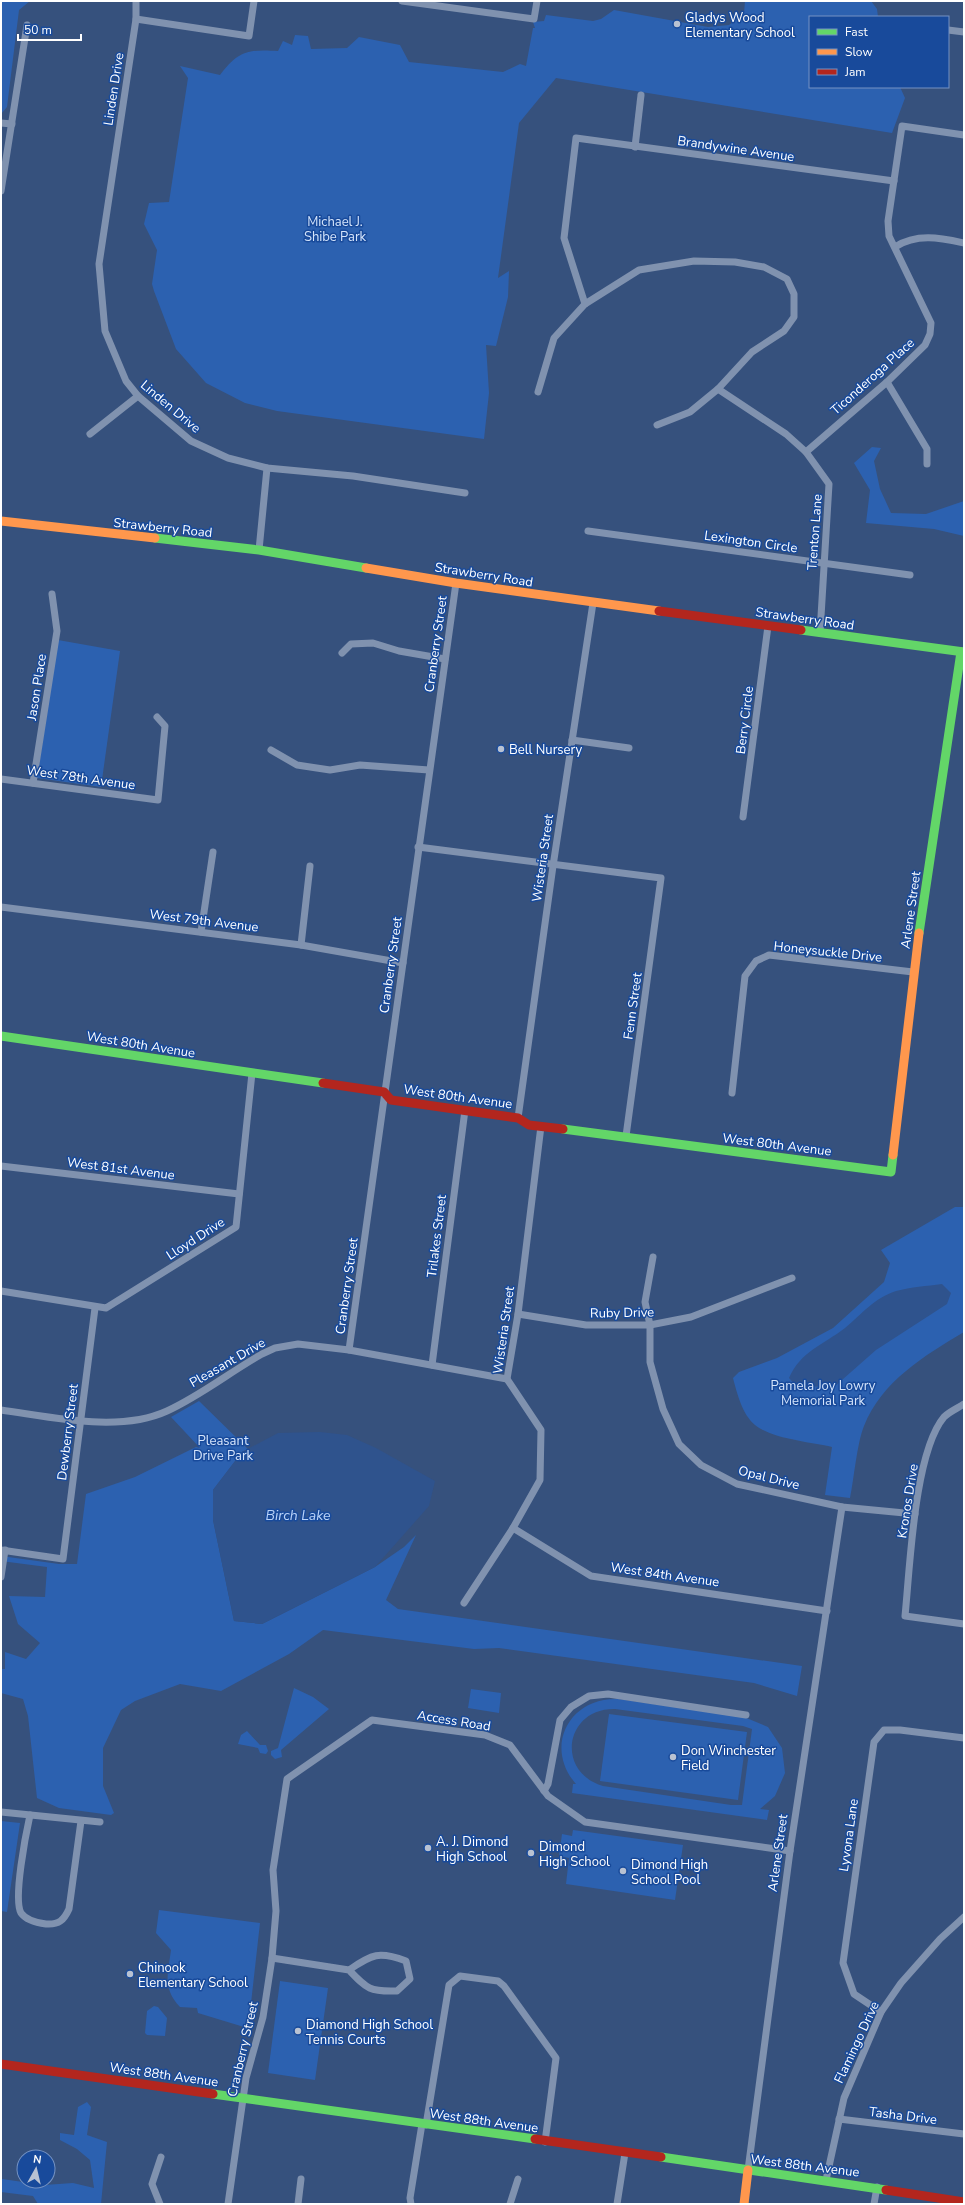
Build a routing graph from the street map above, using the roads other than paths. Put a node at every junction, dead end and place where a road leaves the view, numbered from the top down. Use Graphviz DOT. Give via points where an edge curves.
graph roads {
  1 [pos="136,1"];
  2 [pos="254,1"];
  3 [pos="402,1"];
  4 [pos="537,1"];
  5 [pos="136,20"];
  6 [pos="27,24"];
  7 [pos="949,30"];
  8 [pos="964,32"];
  9 [pos="641,95"];
  10 [pos="1,123"];
  11 [pos="12,124"];
  12 [pos="964,135"];
  13 [pos="635,147"];
  14 [pos="894,181"];
  15 [pos="1,191"];
  16 [pos="964,243"];
  17 [pos="895,247"];
  18 [pos="585,304"];
  19 [pos="887,382"];
  20 [pos="718,389"];
  21 [pos="538,392"];
  22 [pos="138,396"];
  23 [pos="658,425"];
  24 [pos="90,434"];
  25 [pos="806,452"];
  26 [pos="927,464"];
  27 [pos="267,468"];
  28 [pos="465,493"];
  29 [pos="1,521"];
  30 [pos="588,531"];
  31 [pos="259,550"];
  32 [pos="824,563"];
  33 [pos="910,575"];
  34 [pos="456,583"];
  35 [pos="52,594"];
  36 [pos="593,603"];
  37 [pos="768,626"];
  38 [pos="820,633"];
  39 [pos="962,652"];
  40 [pos="342,653"];
  41 [pos="444,659"];
  42 [pos="157,717"];
  43 [pos="572,740"];
  44 [pos="629,748"];
  45 [pos="271,750"];
  46 [pos="429,770"];
  47 [pos="1,779"];
  48 [pos="33,783"];
  49 [pos="743,817"];
  50 [pos="418,847"];
  51 [pos="213,852"];
  52 [pos="310,866"];
  53 [pos="553,866"];
  54 [pos="1,907"];
  55 [pos="201,932"];
  56 [pos="301,945"];
  57 [pos="403,963"];
  58 [pos="914,972"];
  59 [pos="1,1036"];
  60 [pos="252,1073"];
  61 [pos="384,1092"];
  62 [pos="732,1093"];
  63 [pos="465,1110"];
  64 [pos="518,1118"];
  65 [pos="541,1126"];
  66 [pos="626,1136"];
  67 [pos="1,1166"];
  68 [pos="891,1172"];
  69 [pos="239,1194"];
  70 [pos="653,1257"];
  71 [pos="792,1278"];
  72 [pos="1,1291"];
  73 [pos="95,1308"];
  74 [pos="518,1314"];
  75 [pos="650,1326"];
  76 [pos="349,1350"];
  77 [pos="432,1365"];
  78 [pos="507,1379"];
  79 [pos="964,1404"];
  80 [pos="1,1410"];
  81 [pos="80,1421"];
  82 [pos="842,1507"];
  83 [pos="915,1514"];
  84 [pos="513,1528"];
  85 [pos="3,1550"];
  86 [pos="1,1578"];
  87 [pos="464,1603"];
  88 [pos="827,1610"];
  89 [pos="964,1624"];
  90 [pos="746,1715"];
  91 [pos="964,1738"];
  92 [pos="287,1779"];
  93 [pos="544,1790"];
  94 [pos="1,1812"];
  95 [pos="30,1815"];
  96 [pos="81,1821"];
  97 [pos="100,1822"];
  98 [pos="790,1852"];
  99 [pos="964,1917"];
  100 [pos="272,1958"];
  101 [pos="349,1970"];
  102 [pos="881,2012"];
  103 [pos="1,2064"];
  104 [pos="243,2099"];
  105 [pos="839,2119"];
  106 [pos="424,2124"];
  107 [pos="963,2132"];
  108 [pos="545,2142"];
  109 [pos="625,2153"];
  110 [pos="161,2157"];
  111 [pos="748,2170"];
  112 [pos="301,2179"];
  113 [pos="518,2179"];
  114 [pos="826,2180"];
  115 [pos="877,2187"];
  116 [pos="964,2202"];
  117 [pos="160,2204"];
  118 [pos="228,2204"];
  119 [pos="298,2204"];
  120 [pos="411,2204"];
  121 [pos="510,2204"];
  122 [pos="617,2204"];
  123 [pos="744,2204"];
  124 [pos="874,2204"];
  1 -- 5 [label="street, Linden Drive"];
  2 -- 5 [label="street" via="249,36"];
  3 -- 4 [label="street" via="534,19"];
  5 -- 22 [label="street, Linden Drive" via="99,264 105,331 126,381"];
  6 -- 11 [label="street"];
  7 -- 8 [label="street"];
  9 -- 13 [label="street"];
  10 -- 11 [label="street"];
  11 -- 15 [label="street"];
  12 -- 14 [label="street, Ticonderoga Place" via="902,126"];
  13 -- 14 [label="street, Brandywine Avenue"];
  13 -- 18 [label="street, Brandywine Avenue" via="576,138 564,238"];
  14 -- 17 [label="street, Ticonderoga Place" via="888,221 889,236"];
  16 -- 17 [label="street" via="930,237 904,242"];
  17 -- 19 [label="street, Ticonderoga Place" via="931,323 930,334 924,344"];
  18 -- 20 [label="street" via="639,270 694,261 735,262 764,267 787,279 794,294 794,317 784,331 752,352"];
  18 -- 21 [label="street" via="554,338"];
  19 -- 25 [label="street, Ticonderoga Place"];
  19 -- 26 [label="street" via="927,449"];
  20 -- 23 [label="street" via="690,412"];
  20 -- 25 [label="street, Trenton Lane" via="786,434"];
  22 -- 24 [label="street"];
  22 -- 27 [label="street, Linden Drive" via="191,441 228,458"];
  25 -- 32 [label="street, Trenton Lane" via="829,484"];
  27 -- 28 [label="street, Linden Drive" via="353,476"];
  27 -- 31 [label="street"];
  29 -- 31 [label="street, Strawberry Road"];
  30 -- 32 [label="street, Lexington Circle"];
  31 -- 34 [label="street, Strawberry Road"];
  32 -- 33 [label="street, Lexington Circle"];
  32 -- 38 [label="street, Trenton Lane"];
  34 -- 36 [label="street, Strawberry Road"];
  34 -- 41 [label="street, Cranberry Street"];
  35 -- 48 [label="street, Jason Place" via="57,630"];
  36 -- 37 [label="street, Strawberry Road"];
  36 -- 43 [label="street, Wisteria Street"];
  37 -- 38 [label="street, Strawberry Road"];
  37 -- 49 [label="street, Berry Circle"];
  38 -- 39 [label="street, Strawberry Road"];
  39 -- 58 [label="street, Arlene Street"];
  40 -- 41 [label="street" via="351,644 373,643 399,651"];
  41 -- 46 [label="street, Cranberry Street"];
  42 -- 48 [label="street, West 78th Avenue" via="164,726 158,800"];
  43 -- 44 [label="street"];
  43 -- 53 [label="street, Wisteria Street"];
  45 -- 46 [label="street" via="297,765 330,770 360,765"];
  46 -- 50 [label="street, Cranberry Street"];
  47 -- 48 [label="street, West 78th Avenue"];
  50 -- 53 [label="street"];
  50 -- 57 [label="street, Cranberry Street"];
  51 -- 55 [label="street"];
  52 -- 56 [label="street"];
  53 -- 64 [label="street, Wisteria Street"];
  53 -- 66 [label="street, Fenn Street" via="660,878"];
  54 -- 55 [label="street, West 79th Avenue"];
  55 -- 56 [label="street, West 79th Avenue"];
  56 -- 57 [label="street, West 79th Avenue"];
  57 -- 61 [label="street, Cranberry Street"];
  58 -- 62 [label="street, Honeysuckle Drive" via="769,955 756,961 745,976"];
  58 -- 68 [label="street, Arlene Street"];
  59 -- 60 [label="street, West 80th Avenue"];
  60 -- 61 [label="street, West 80th Avenue"];
  60 -- 69 [label="street, Lloyd Drive"];
  61 -- 63 [label="street, West 80th Avenue" via="391,1100"];
  61 -- 76 [label="street, Cranberry Street"];
  63 -- 64 [label="street, West 80th Avenue"];
  63 -- 77 [label="street, Trilakes Street"];
  64 -- 65 [label="street, West 80th Avenue" via="529,1125"];
  65 -- 66 [label="street, West 80th Avenue"];
  65 -- 74 [label="street, Wisteria Street"];
  66 -- 68 [label="street, West 80th Avenue"];
  67 -- 69 [label="street, West 81st Avenue"];
  69 -- 73 [label="street, Lloyd Drive" via="236,1227 126,1297 106,1308"];
  70 -- 75 [label="street, Opal Drive" via="645,1302"];
  71 -- 75 [label="street, Ruby Drive" via="692,1317"];
  72 -- 73 [label="street"];
  73 -- 81 [label="street, Dewberry Street"];
  74 -- 75 [label="street, Ruby Drive" via="586,1325"];
  74 -- 78 [label="street, Wisteria Street"];
  75 -- 82 [label="street, Opal Drive" via="650,1362 662,1409 680,1444 701,1464 737,1484"];
  76 -- 77 [label="street, Pleasant Drive"];
  76 -- 81 [label="street, Pleasant Drive" via="298,1344 275,1348 234,1369 167,1411 141,1419"];
  77 -- 78 [label="street, Pleasant Drive"];
  78 -- 84 [label="street, Wisteria Street" via="541,1430 540,1480"];
  79 -- 83 [label="street, Kronos Drive" via="944,1417 928,1446"];
  80 -- 81 [label="street, Pleasant Drive"];
  81 -- 85 [label="street, Dewberry Street" via="63,1559"];
  82 -- 83 [label="street, Opal Drive"];
  82 -- 88 [label="street, Arlene Street"];
  83 -- 89 [label="street, Kronos Drive" via="905,1616"];
  84 -- 87 [label="street, Wisteria Street"];
  84 -- 88 [label="street, West 84th Avenue" via="591,1576"];
  85 -- 86 [label="street"];
  88 -- 98 [label="street, Arlene Street"];
  90 -- 93 [label="street" via="608,1694 588,1696 570,1707 560,1720 548,1784"];
  91 -- 102 [label="street, Lyvona Lane" via="884,1730 874,1742 843,1963 854,1994"];
  92 -- 93 [label="street, Access Road" via="372,1720 485,1735 510,1745"];
  92 -- 100 [label="street, Cranberry Street" via="273,1870 276,1911"];
  93 -- 98 [label="street, Access Road" via="548,1796 585,1822"];
  94 -- 95 [label="street"];
  95 -- 96 [label="street"];
  95 -- 96 [label="street" via="18,1898 21,1912 26,1918 43,1923 54,1924 64,1919 69,1908"];
  96 -- 97 [label="street"];
  98 -- 111 [label="street, Arlene Street"];
  99 -- 102 [label="street, Flamingo Drive" via="935,1944 901,1983"];
  100 -- 101 [label="street"];
  100 -- 104 [label="street, Cranberry Street" via="263,2017 246,2078"];
  101 -- 101 [label="street" via="368,1957 388,1954 406,1961 410,1979 397,1991 377,1992 364,1986"];
  102 -- 105 [label="street, Flamingo Drive" via="844,2098"];
  103 -- 104 [label="street, West 88th Avenue"];
  104 -- 106 [label="street, West 88th Avenue"];
  104 -- 118 [label="street, Cranberry Street"];
  105 -- 107 [label="street, Tasha Drive"];
  105 -- 114 [label="street, Flamingo Drive"];
  106 -- 108 [label="street, West 88th Avenue"];
  106 -- 108 [label="street" via="449,1985 455,1978 468,1976 490,1979 504,1986 556,2058"];
  106 -- 120 [label="street"];
  108 -- 109 [label="street, West 88th Avenue"];
  109 -- 111 [label="street, West 88th Avenue"];
  109 -- 122 [label="street"];
  110 -- 117 [label="street" via="152,2184"];
  111 -- 114 [label="street, West 88th Avenue"];
  111 -- 123 [label="street, Arlene Street"];
  112 -- 119 [label="street"];
  113 -- 121 [label="street"];
  114 -- 115 [label="street, West 88th Avenue"];
  115 -- 116 [label="street, West 88th Avenue"];
  115 -- 124 [label="street"];
}
